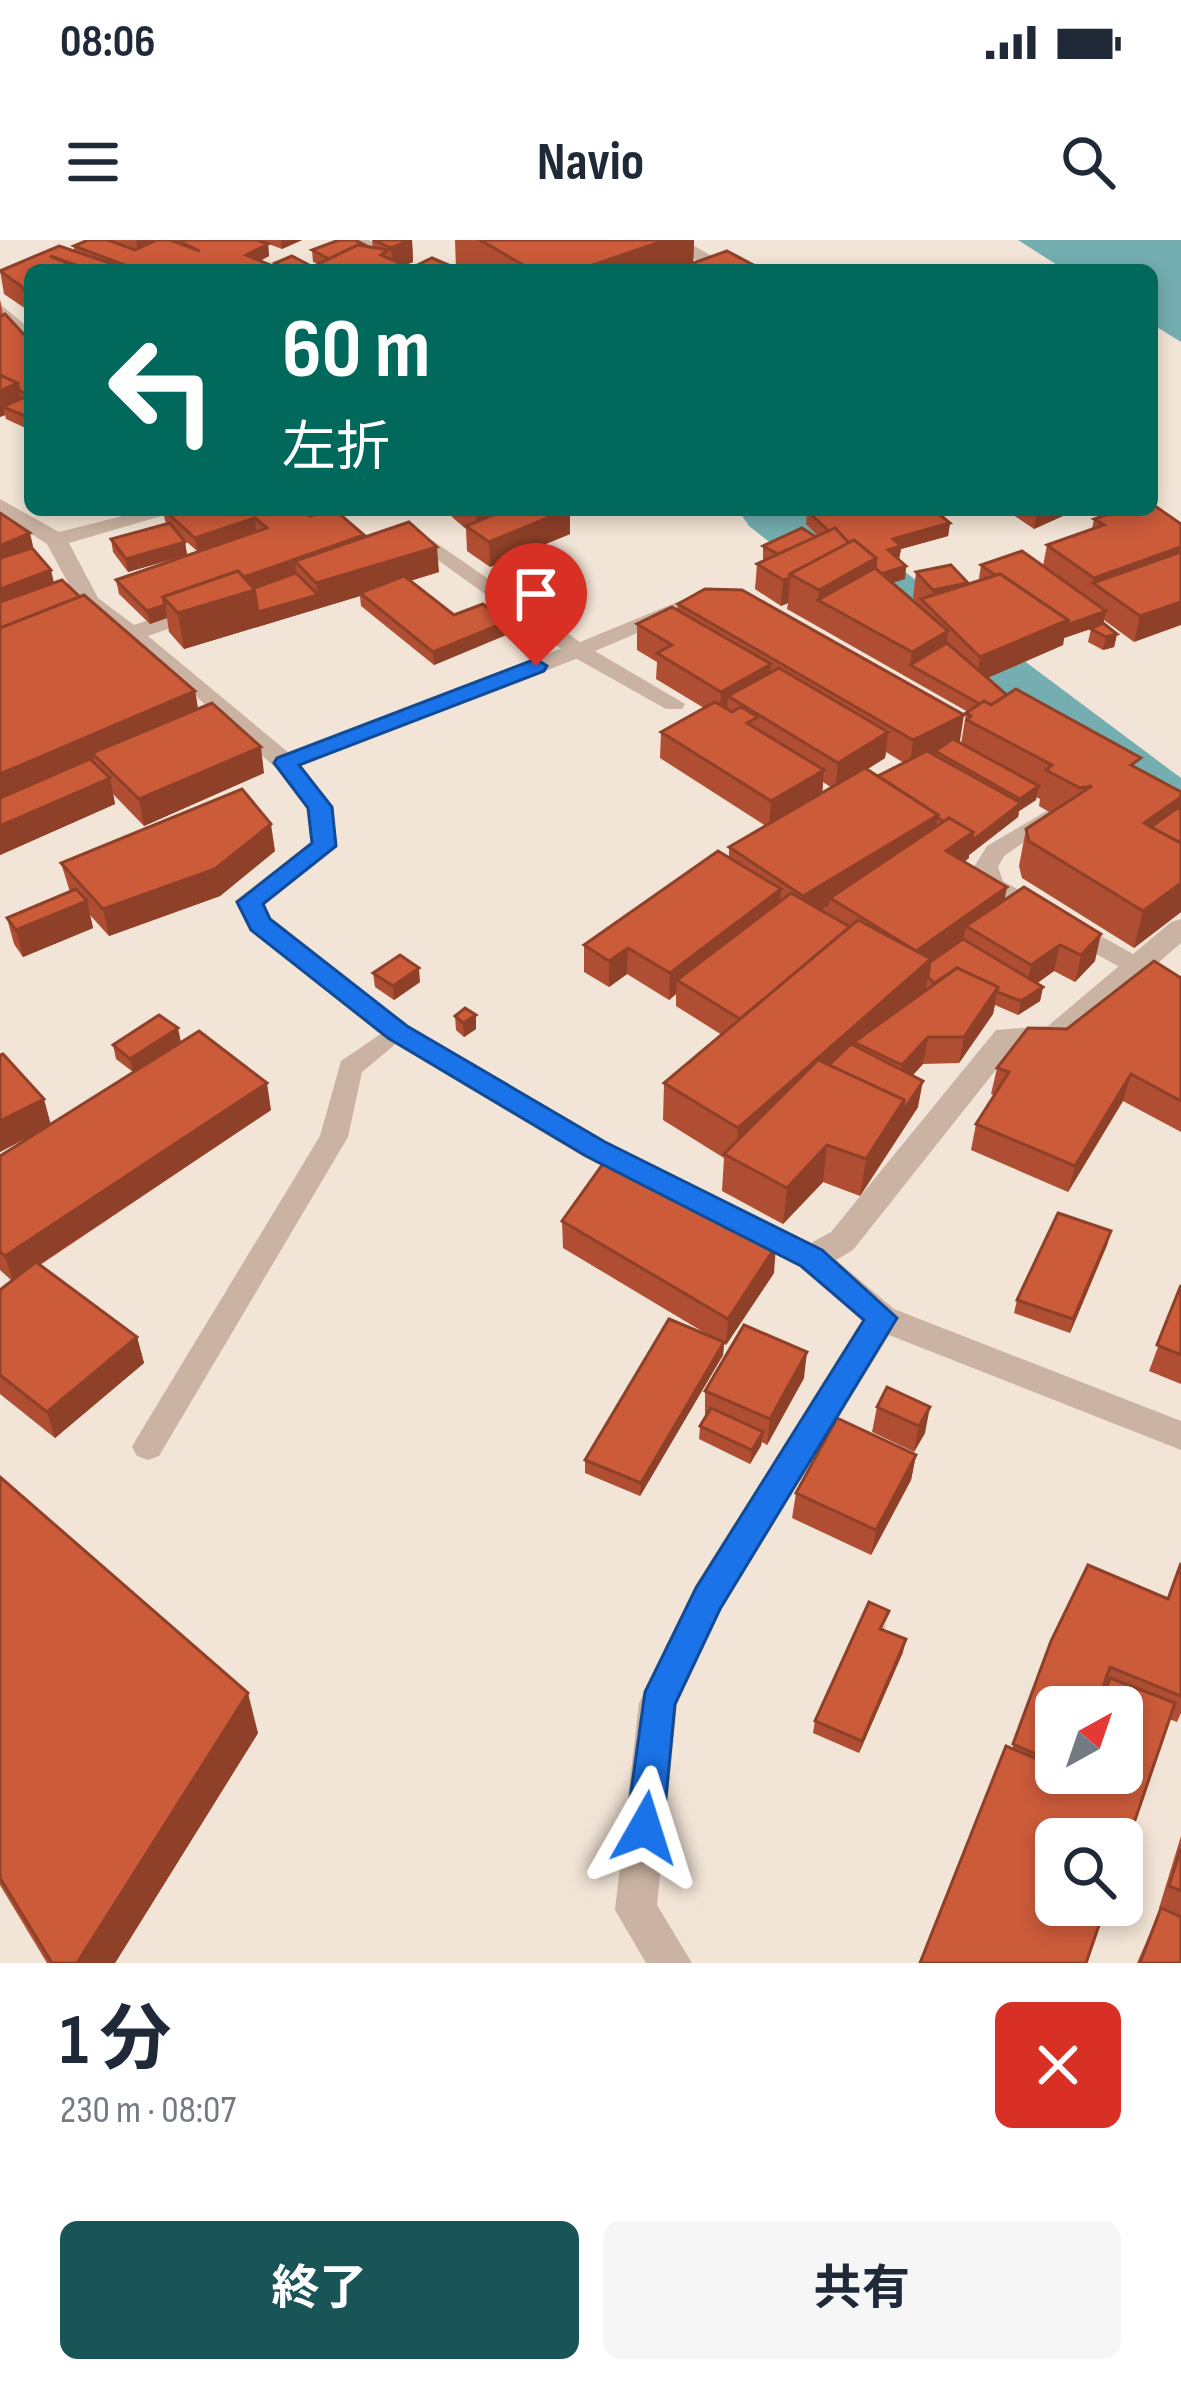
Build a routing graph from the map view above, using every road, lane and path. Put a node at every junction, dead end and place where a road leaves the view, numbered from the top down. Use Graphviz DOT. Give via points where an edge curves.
graph roads {
  1 [pos="357,240"];
  2 [pos="671,240"];
  3 [pos="380,253"];
  4 [pos="716,264"];
  5 [pos="0,309"];
  6 [pos="24,332"];
  7 [pos="0,505"];
  8 [pos="148,516"];
  9 [pos="404,534"];
  10 [pos="56,540"];
  11 [pos="742,601"];
  12 [pos="218,603"];
  13 [pos="130,634"];
  14 [pos="578,650"];
  15 [pos="674,704"];
  16 [pos="285,763"];
  17 [pos="1048,817"];
  18 [pos="1181,928"];
  19 [pos="1133,965"];
  20 [pos="1181,992"];
  21 [pos="397,1032"];
  22 [pos="812,1258"];
  23 [pos="882,1318"];
  24 [pos="1181,1436"];
  25 [pos="148,1447"];
  26 [pos="670,1963"];
  1 -- 3 [label="lane"];
  2 -- 4 [label="street"];
  5 -- 6 [label="lane"];
  7 -- 10 [label="street"];
  8 -- 10 [label="street"];
  9 -- 14 [label="lane"];
  10 -- 13 [label="street" via="89,602"];
  11 -- 14 [label="lane" via="723,590"];
  12 -- 13 [label="street"];
  13 -- 16 [label="street"];
  14 -- 15 [label="lane"];
  14 -- 16 [label="street"];
  16 -- 21 [label="street" via="320,807 324,846 249,902 260,924"];
  17 -- 19 [label="lane" via="995,851 986,867 993,886"];
  18 -- 19 [label="street"];
  19 -- 20 [label="lane"];
  19 -- 22 [label="street" via="1055,1036 1006,1037 842,1240"];
  21 -- 22 [label="street" via="596,1149"];
  21 -- 25 [label="lane" via="350,1068 334,1137"];
  22 -- 23 [label="street"];
  23 -- 24 [label="street"];
  23 -- 26 [label="street" via="708,1598 658,1703 636,1910"];
}
